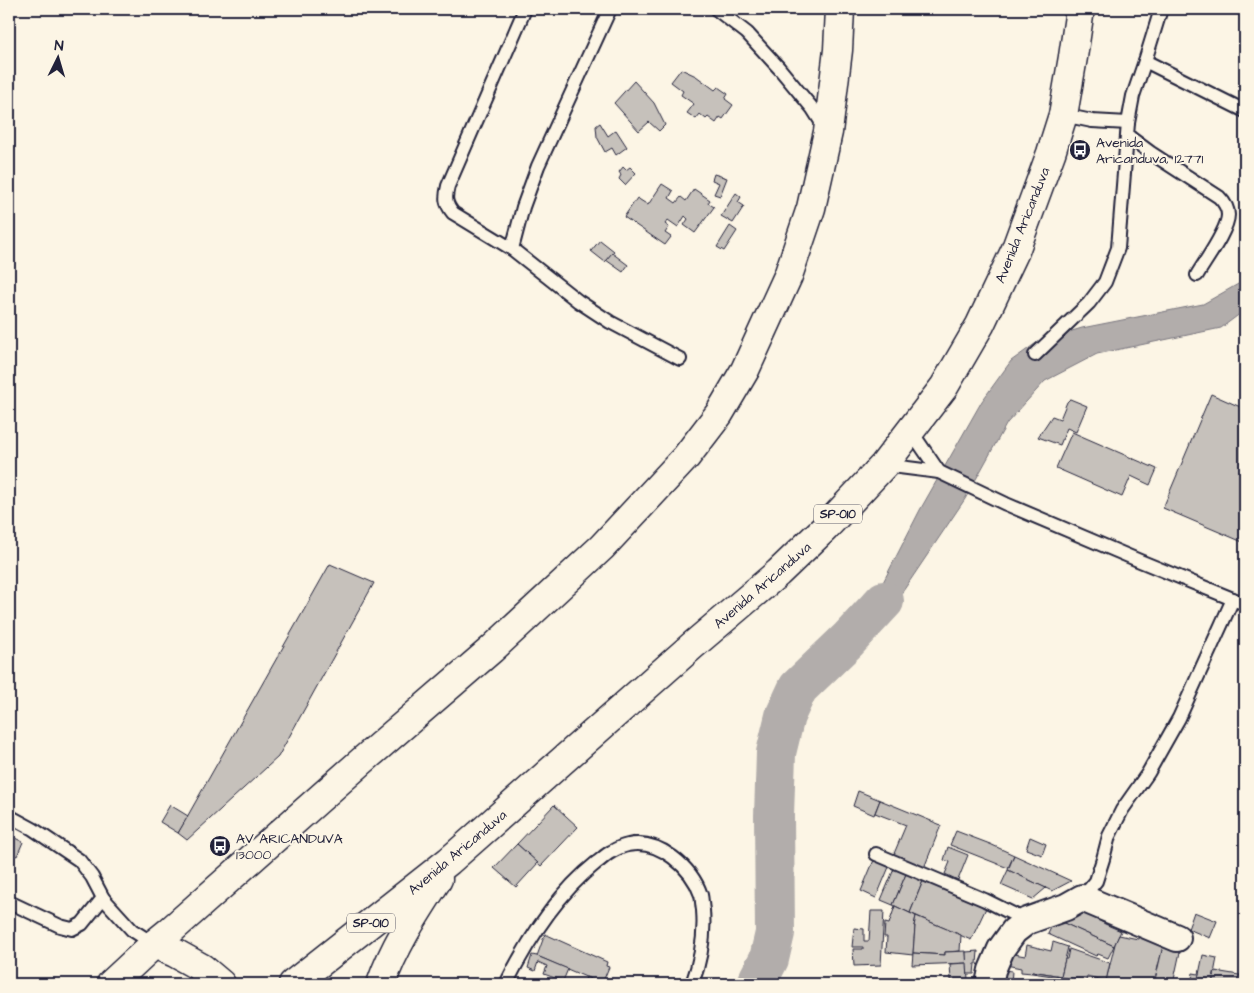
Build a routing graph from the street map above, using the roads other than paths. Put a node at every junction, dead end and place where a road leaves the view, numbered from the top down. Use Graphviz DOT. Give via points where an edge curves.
graph roads {
  1 [pos="525,9"];
  2 [pos="610,9"];
  3 [pos="716,9"];
  4 [pos="840,9"];
  5 [pos="847,9"];
  6 [pos="1067,9"];
  7 [pos="1080,9"];
  8 [pos="1162,9"];
  9 [pos="838,50"];
  10 [pos="1074,57"];
  11 [pos="1145,61"];
  12 [pos="1245,112"];
  13 [pos="1063,115"];
  14 [pos="1128,130"];
  15 [pos="828,132"];
  16 [pos="512,249"];
  17 [pos="1197,275"];
  18 [pos="1035,355"];
  19 [pos="680,360"];
  20 [pos="911,431"];
  21 [pos="884,465"];
  22 [pos="940,473"];
  23 [pos="1233,599"];
  24 [pos="1245,604"];
  25 [pos="9,816"];
  26 [pos="876,854"];
  27 [pos="450,861"];
  28 [pos="103,898"];
  29 [pos="1082,898"];
  30 [pos="9,902"];
  31 [pos="1027,920"];
  32 [pos="1177,938"];
  33 [pos="154,944"];
  34 [pos="111,984"];
  35 [pos="221,984"];
  36 [pos="293,984"];
  37 [pos="381,984"];
  38 [pos="506,984"];
  39 [pos="692,984"];
  40 [pos="989,984"];
  1 -- 16 [label="lane" via="446,196 453,213"];
  2 -- 16 [label="lane" via="538,166"];
  3 -- 15 [label="lane" via="747,33 779,68"];
  4 -- 9 [label="main road"];
  5 -- 9 [label="main road"];
  6 -- 10 [label="main road"];
  7 -- 10 [label="main road, Avenida Aricanduva / SP-010"];
  8 -- 11 [label="lane"];
  9 -- 15 [label="main road"];
  10 -- 13 [label="main road, Avenida Aricanduva / SP-010"];
  11 -- 12 [label="lane"];
  11 -- 14 [label="lane" via="1133,96"];
  13 -- 14 [label="lane"];
  13 -- 20 [label="main road, Avenida Aricanduva / SP-010" via="1015,250 980,325 944,387"];
  14 -- 17 [label="lane" via="1151,153 1225,204 1228,214 1226,227"];
  14 -- 18 [label="lane" via="1118,248 1105,282 1089,303"];
  15 -- 33 [label="main road" via="811,208 788,276 745,370 719,414 686,458 602,547 492,649"];
  16 -- 19 [label="lane" via="578,302"];
  20 -- 21 [label="main road, Avenida Aricanduva / SP-010"];
  20 -- 22 [label="lane"];
  21 -- 22 [label="lane"];
  21 -- 27 [label="main road, Avenida Aricanduva / SP-010" via="778,573"];
  22 -- 23 [label="lane"];
  23 -- 24 [label="lane"];
  23 -- 29 [label="lane" via="1179,718 1148,773 1122,810 1109,836 1096,881"];
  25 -- 28 [label="lane" via="79,860"];
  26 -- 31 [label="lane"];
  27 -- 36 [label="main road, Avenida Aricanduva / SP-010"];
  27 -- 37 [label="main road" via="405,930"];
  28 -- 30 [label="lane" via="82,924 72,929"];
  28 -- 33 [label="lane" via="132,930"];
  29 -- 31 [label="street"];
  29 -- 32 [label="street"];
  31 -- 40 [label="street" via="1001,949"];
  33 -- 34 [label="main road"];
  33 -- 35 [label="main road" via="202,968"];
  38 -- 39 [label="lane" via="520,955 553,906 585,872 610,852 629,844 647,845 664,851 692,877 701,896 703,938"];
}
